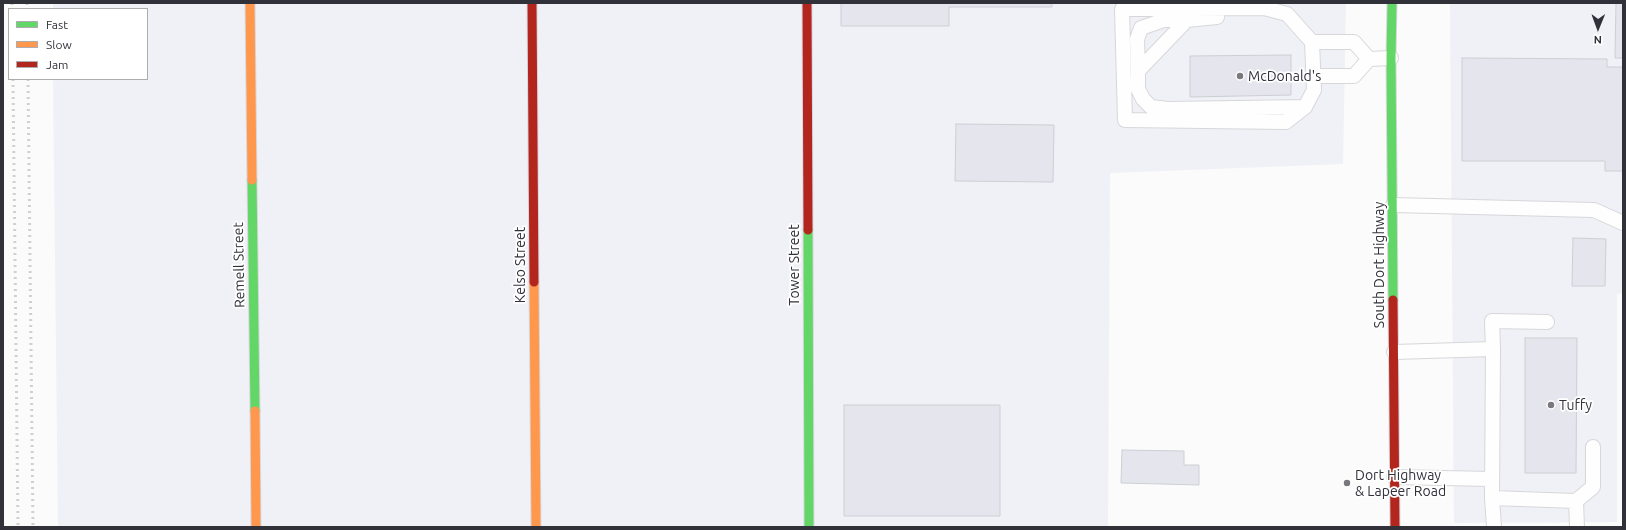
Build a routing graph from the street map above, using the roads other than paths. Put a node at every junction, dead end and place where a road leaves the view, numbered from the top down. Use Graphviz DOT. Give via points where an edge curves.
graph roads {
  1 [pos="250,3"];
  2 [pos="532,3"];
  3 [pos="807,3"];
  4 [pos="1392,3"];
  5 [pos="1232,8"];
  6 [pos="1187,20"];
  7 [pos="1312,42"];
  8 [pos="1391,58"];
  9 [pos="1369,59"];
  10 [pos="1138,71"];
  11 [pos="1314,76"];
  12 [pos="1305,107"];
  13 [pos="1393,205"];
  14 [pos="1623,223"];
  15 [pos="1547,322"];
  16 [pos="1493,349"];
  17 [pos="1394,352"];
  18 [pos="1593,447"];
  19 [pos="1394,477"];
  20 [pos="1491,479"];
  21 [pos="1492,498"];
  22 [pos="1576,501"];
  23 [pos="256,527"];
  24 [pos="536,527"];
  25 [pos="809,527"];
  26 [pos="1395,527"];
  27 [pos="1494,527"];
  28 [pos="1577,527"];
  1 -- 23 [label="street, Remell Street"];
  2 -- 24 [label="street, Kelso Street"];
  3 -- 25 [label="street, Tower Street"];
  4 -- 8 [label="street, South Dort Highway"];
  5 -- 6 [label="lane" via="1222,16"];
  5 -- 7 [label="lane" via="1264,8 1286,14"];
  5 -- 12 [label="lane" via="1122,9 1125,120 1286,122"];
  6 -- 10 [label="lane"];
  6 -- 10 [label="lane" via="1164,20 1141,28 1136,39"];
  7 -- 9 [label="lane" via="1354,42"];
  7 -- 11 [label="lane"];
  8 -- 9 [label="lane"];
  8 -- 13 [label="street, South Dort Highway"];
  9 -- 11 [label="lane" via="1354,76"];
  10 -- 12 [label="lane" via="1138,89 1151,107"];
  11 -- 12 [label="lane" via="1314,90"];
  13 -- 14 [label="lane" via="1594,210"];
  13 -- 17 [label="street, South Dort Highway"];
  15 -- 16 [label="lane" via="1492,321"];
  16 -- 17 [label="lane"];
  16 -- 20 [label="lane"];
  17 -- 19 [label="street, South Dort Highway"];
  18 -- 22 [label="lane" via="1593,487"];
  19 -- 20 [label="lane"];
  19 -- 26 [label="street, South Dort Highway"];
  20 -- 21 [label="lane"];
  21 -- 22 [label="lane"];
  21 -- 27 [label="lane"];
  22 -- 28 [label="lane"];
}
